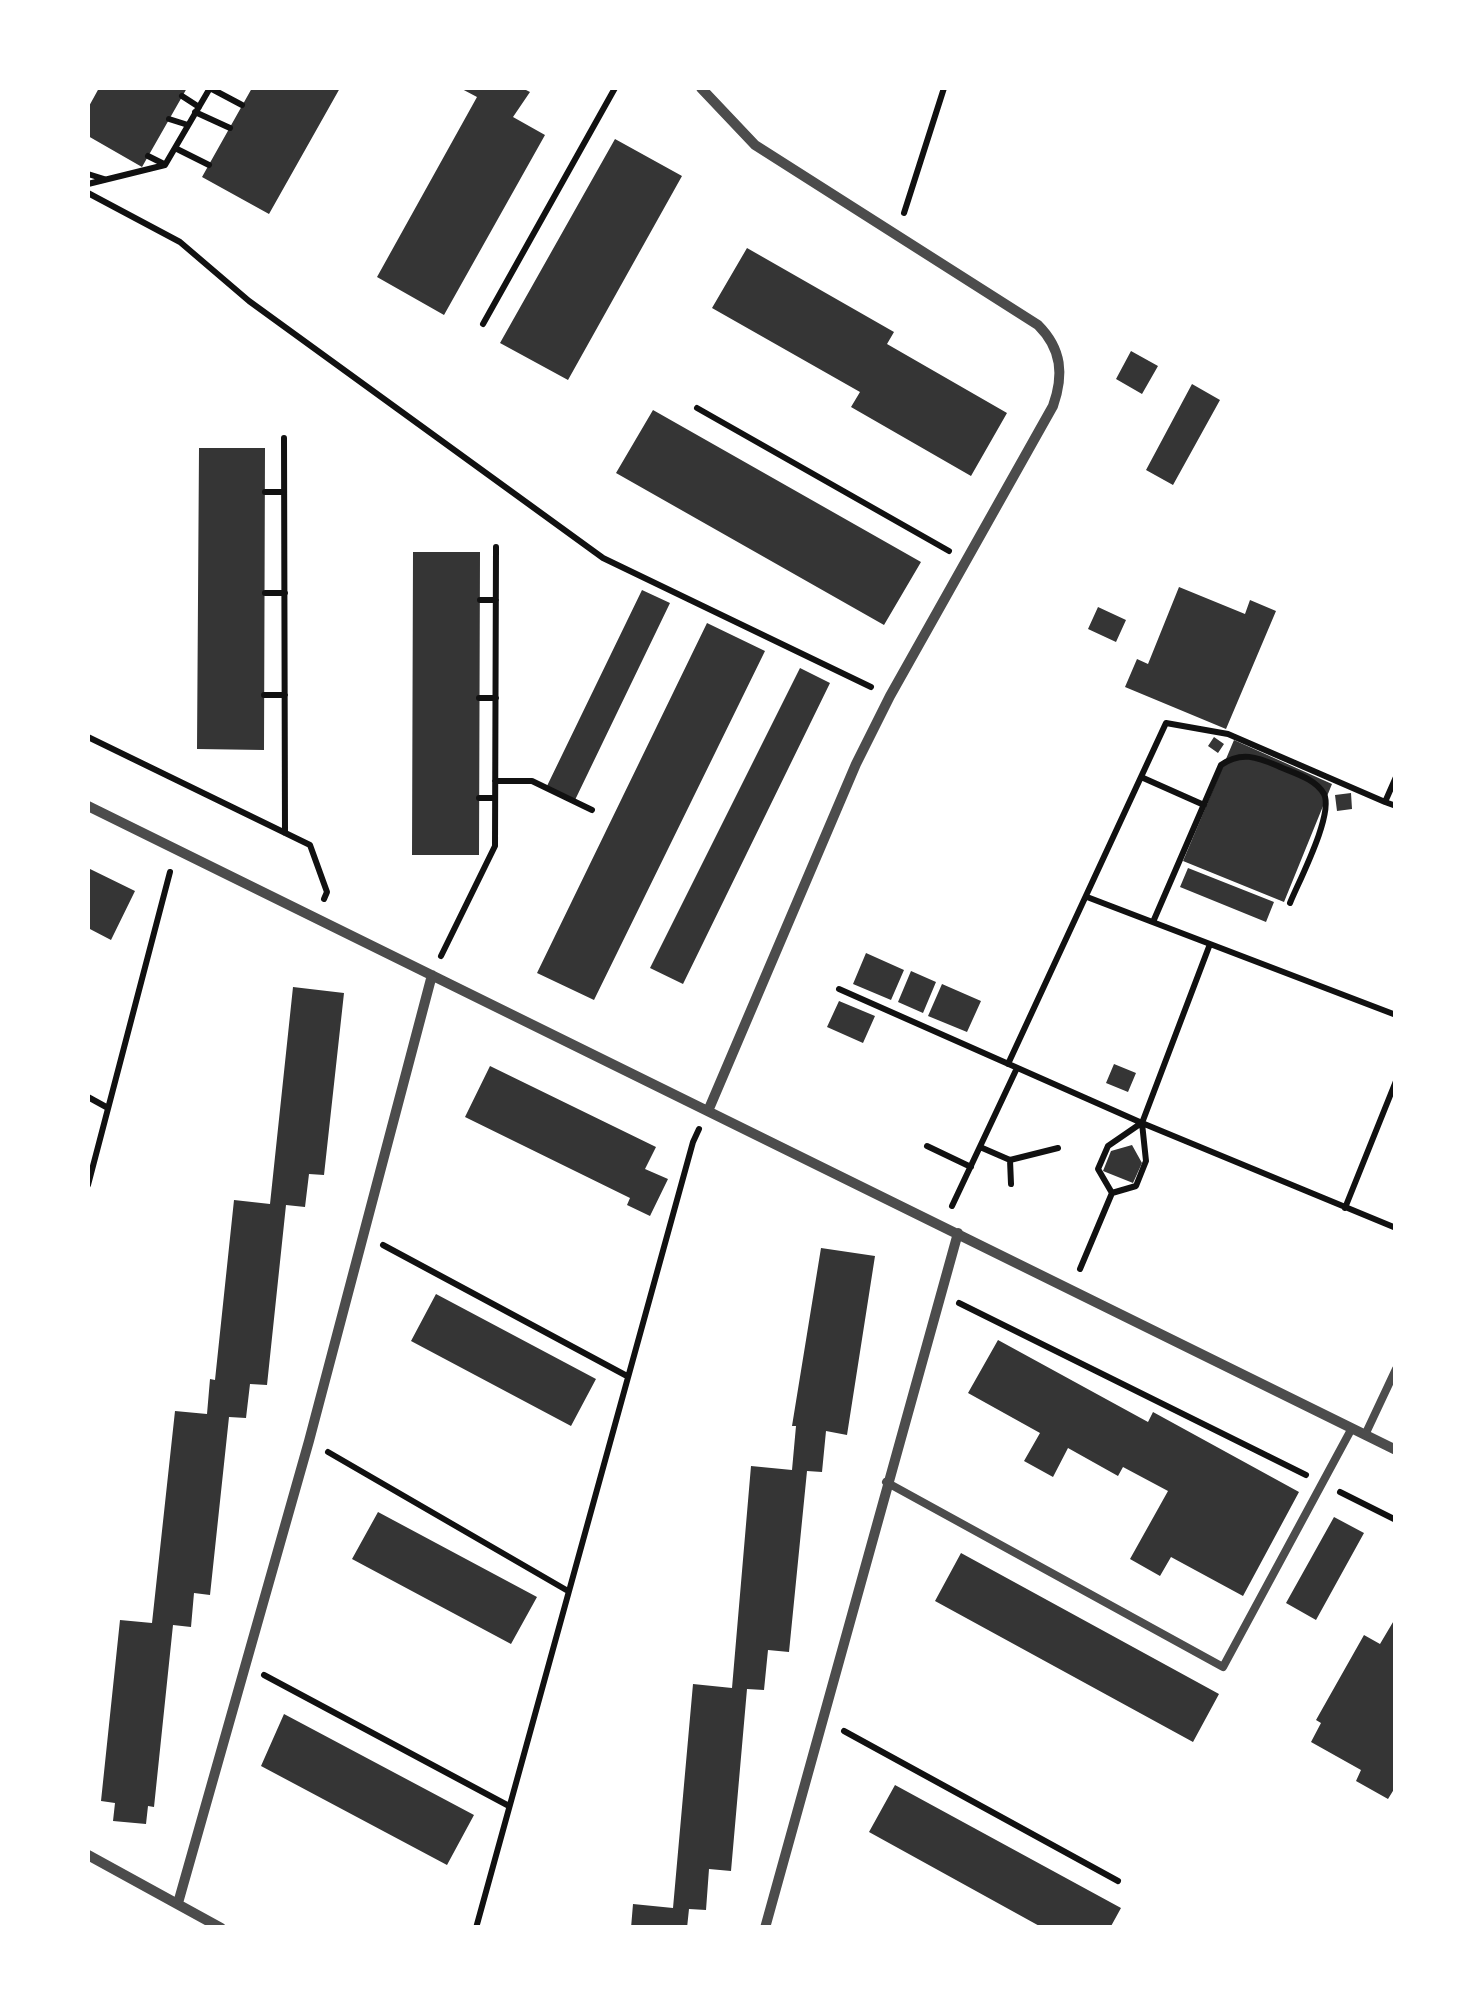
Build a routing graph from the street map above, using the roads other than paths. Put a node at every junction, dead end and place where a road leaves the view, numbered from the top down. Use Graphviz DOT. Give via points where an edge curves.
graph roads {
  1 [pos="701,88"];
  2 [pos="88,806"];
  3 [pos="432,975"];
  4 [pos="708,1110"];
  5 [pos="958,1233"];
  6 [pos="1396,1368"];
  7 [pos="1352,1428"];
  8 [pos="1365,1435"];
  9 [pos="1396,1450"];
  10 [pos="886,1482"];
  11 [pos="88,1855"];
  12 [pos="178,1903"];
  13 [pos="221,1928"];
  14 [pos="765,1928"];
  1 -- 4 [label="street" via="755,144 1038,325 1058,352 1060,378 1054,406 856,764"];
  2 -- 3 [label="street"];
  3 -- 4 [label="street"];
  3 -- 12 [label="street"];
  4 -- 5 [label="street"];
  5 -- 7 [label="street"];
  5 -- 10 [label="street"];
  6 -- 8 [label="lane"];
  7 -- 8 [label="street"];
  7 -- 10 [label="lane" via="1223,1667"];
  8 -- 9 [label="street"];
  10 -- 14 [label="street"];
  11 -- 12 [label="street"];
  12 -- 13 [label="street"];
}
